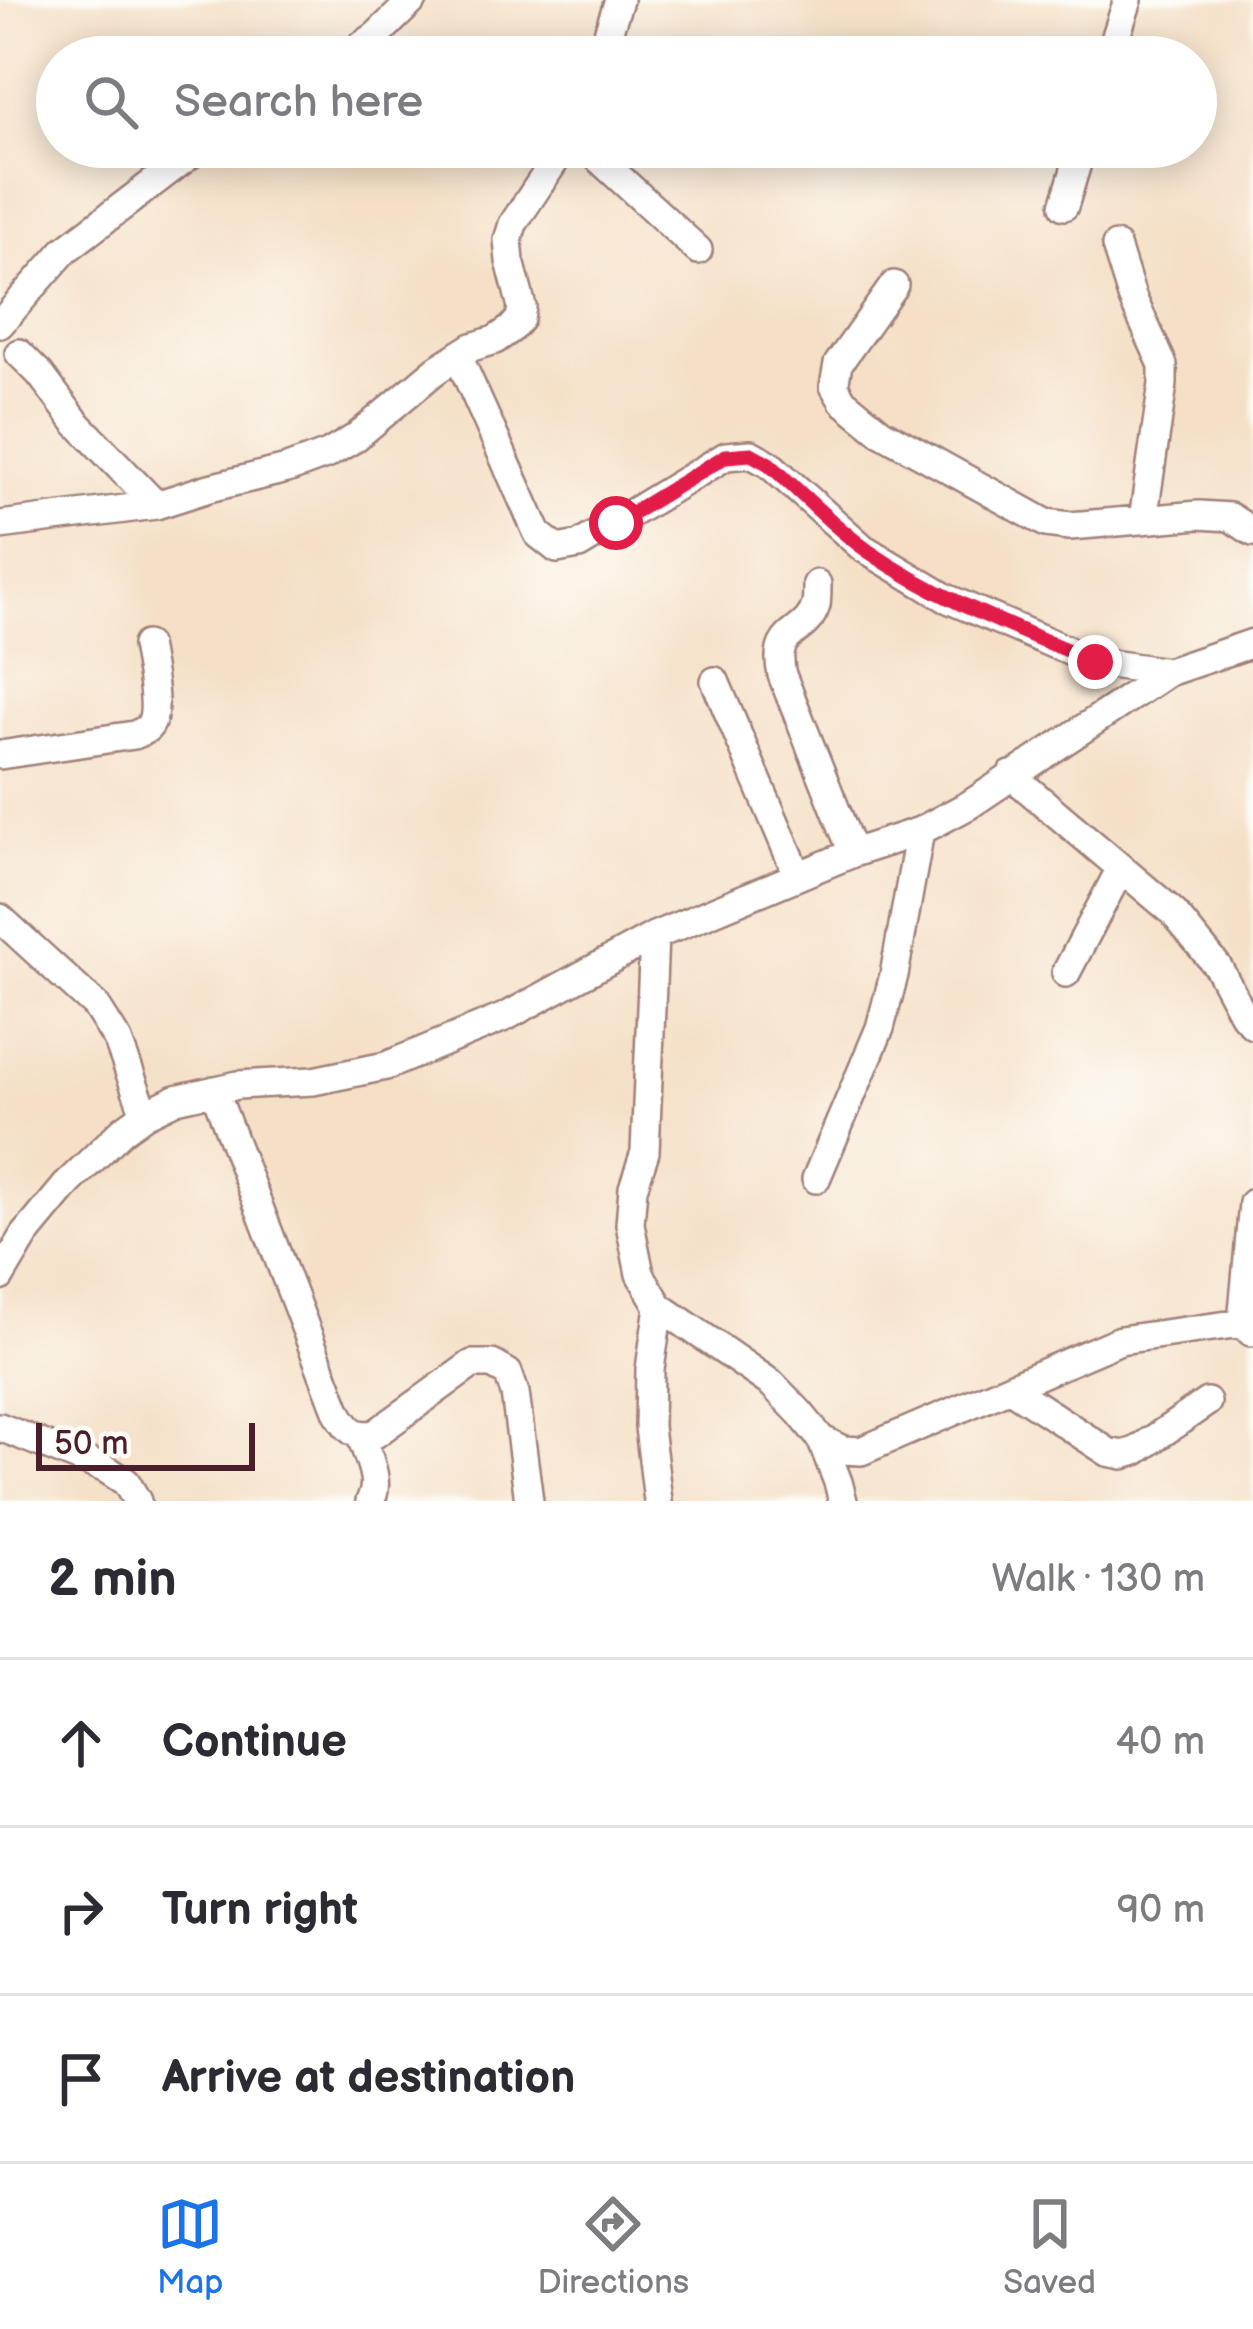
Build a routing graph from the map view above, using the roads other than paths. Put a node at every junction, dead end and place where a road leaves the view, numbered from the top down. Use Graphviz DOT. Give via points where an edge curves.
graph roads {
  1 [pos="412,0"];
  2 [pos="619,0"];
  3 [pos="1129,0"];
  4 [pos="376,36"];
  5 [pos="607,36"];
  6 [pos="1116,36"];
  7 [pos="172,168"];
  8 [pos="550,168"];
  9 [pos="609,168"];
  10 [pos="1076,168"];
  11 [pos="1064,206"];
  12 [pos="1116,246"];
  13 [pos="698,250"];
  14 [pos="894,285"];
  15 [pos="0,324"];
  16 [pos="19,353"];
  17 [pos="458,356"];
  18 [pos="156,505"];
  19 [pos="1143,520"];
  20 [pos="0,526"];
  21 [pos="1253,532"];
  22 [pos="817,584"];
  23 [pos="1253,643"];
  24 [pos="146,645"];
  25 [pos="1168,672"];
  26 [pos="715,681"];
  27 [pos="0,755"];
  28 [pos="1011,775"];
  29 [pos="920,831"];
  30 [pos="853,853"];
  31 [pos="1121,868"];
  32 [pos="798,876"];
  33 [pos="0,918"];
  34 [pos="654,936"];
  35 [pos="1066,973"];
  36 [pos="1253,1025"];
  37 [pos="214,1090"];
  38 [pos="145,1114"];
  39 [pos="816,1179"];
  40 [pos="1253,1203"];
  41 [pos="0,1277"];
  42 [pos="659,1306"];
  43 [pos="1249,1325"];
  44 [pos="1010,1388"];
  45 [pos="1207,1402"];
  46 [pos="0,1426"];
  47 [pos="361,1436"];
  48 [pos="821,1439"];
  49 [pos="137,1501"];
  50 [pos="370,1501"];
  51 [pos="529,1501"];
  52 [pos="658,1501"];
  53 [pos="842,1501"];
  1 -- 4 [label="street"];
  2 -- 5 [label="street"];
  3 -- 6 [label="street"];
  7 -- 15 [label="street" via="65,250"];
  8 -- 17 [label="street" via="508,240 520,319"];
  9 -- 13 [label="street"];
  10 -- 11 [label="street"];
  12 -- 19 [label="street" via="1163,365"];
  14 -- 19 [label="street" via="838,364 843,401 881,432 1046,523"];
  16 -- 18 [label="street"];
  17 -- 18 [label="street" via="328,454"];
  17 -- 25 [label="street" via="538,534 557,548 579,545 726,456 751,454 863,548 946,598 1095,662"];
  18 -- 20 [label="street"];
  19 -- 21 [label="street" via="1230,517"];
  22 -- 30 [label="street" via="815,608 778,658"];
  23 -- 25 [label="street"];
  24 -- 27 [label="street" via="154,698 147,729"];
  25 -- 28 [label="street"];
  26 -- 32 [label="street"];
  28 -- 29 [label="street"];
  28 -- 31 [label="street"];
  29 -- 30 [label="street"];
  29 -- 39 [label="street" via="880,1028"];
  30 -- 32 [label="street"];
  31 -- 35 [label="street"];
  31 -- 36 [label="street" via="1172,912"];
  32 -- 34 [label="street"];
  33 -- 38 [label="street" via="96,1006"];
  34 -- 37 [label="street" via="507,1016 386,1066"];
  34 -- 42 [label="street" via="645,1152 630,1224 640,1274"];
  37 -- 38 [label="street"];
  37 -- 47 [label="street" via="338,1413"];
  38 -- 41 [label="street" via="69,1182"];
  40 -- 43 [label="street"];
  42 -- 48 [label="street" via="772,1384"];
  42 -- 52 [label="street" via="649,1427"];
  43 -- 44 [label="street" via="1120,1340"];
  44 -- 45 [label="street" via="1123,1455"];
  44 -- 48 [label="street" via="861,1451"];
  46 -- 49 [label="street" via="106,1469"];
  47 -- 50 [label="street" via="375,1481"];
  47 -- 51 [label="street" via="472,1364 491,1364 508,1373 515,1393"];
  48 -- 53 [label="street"];
}
